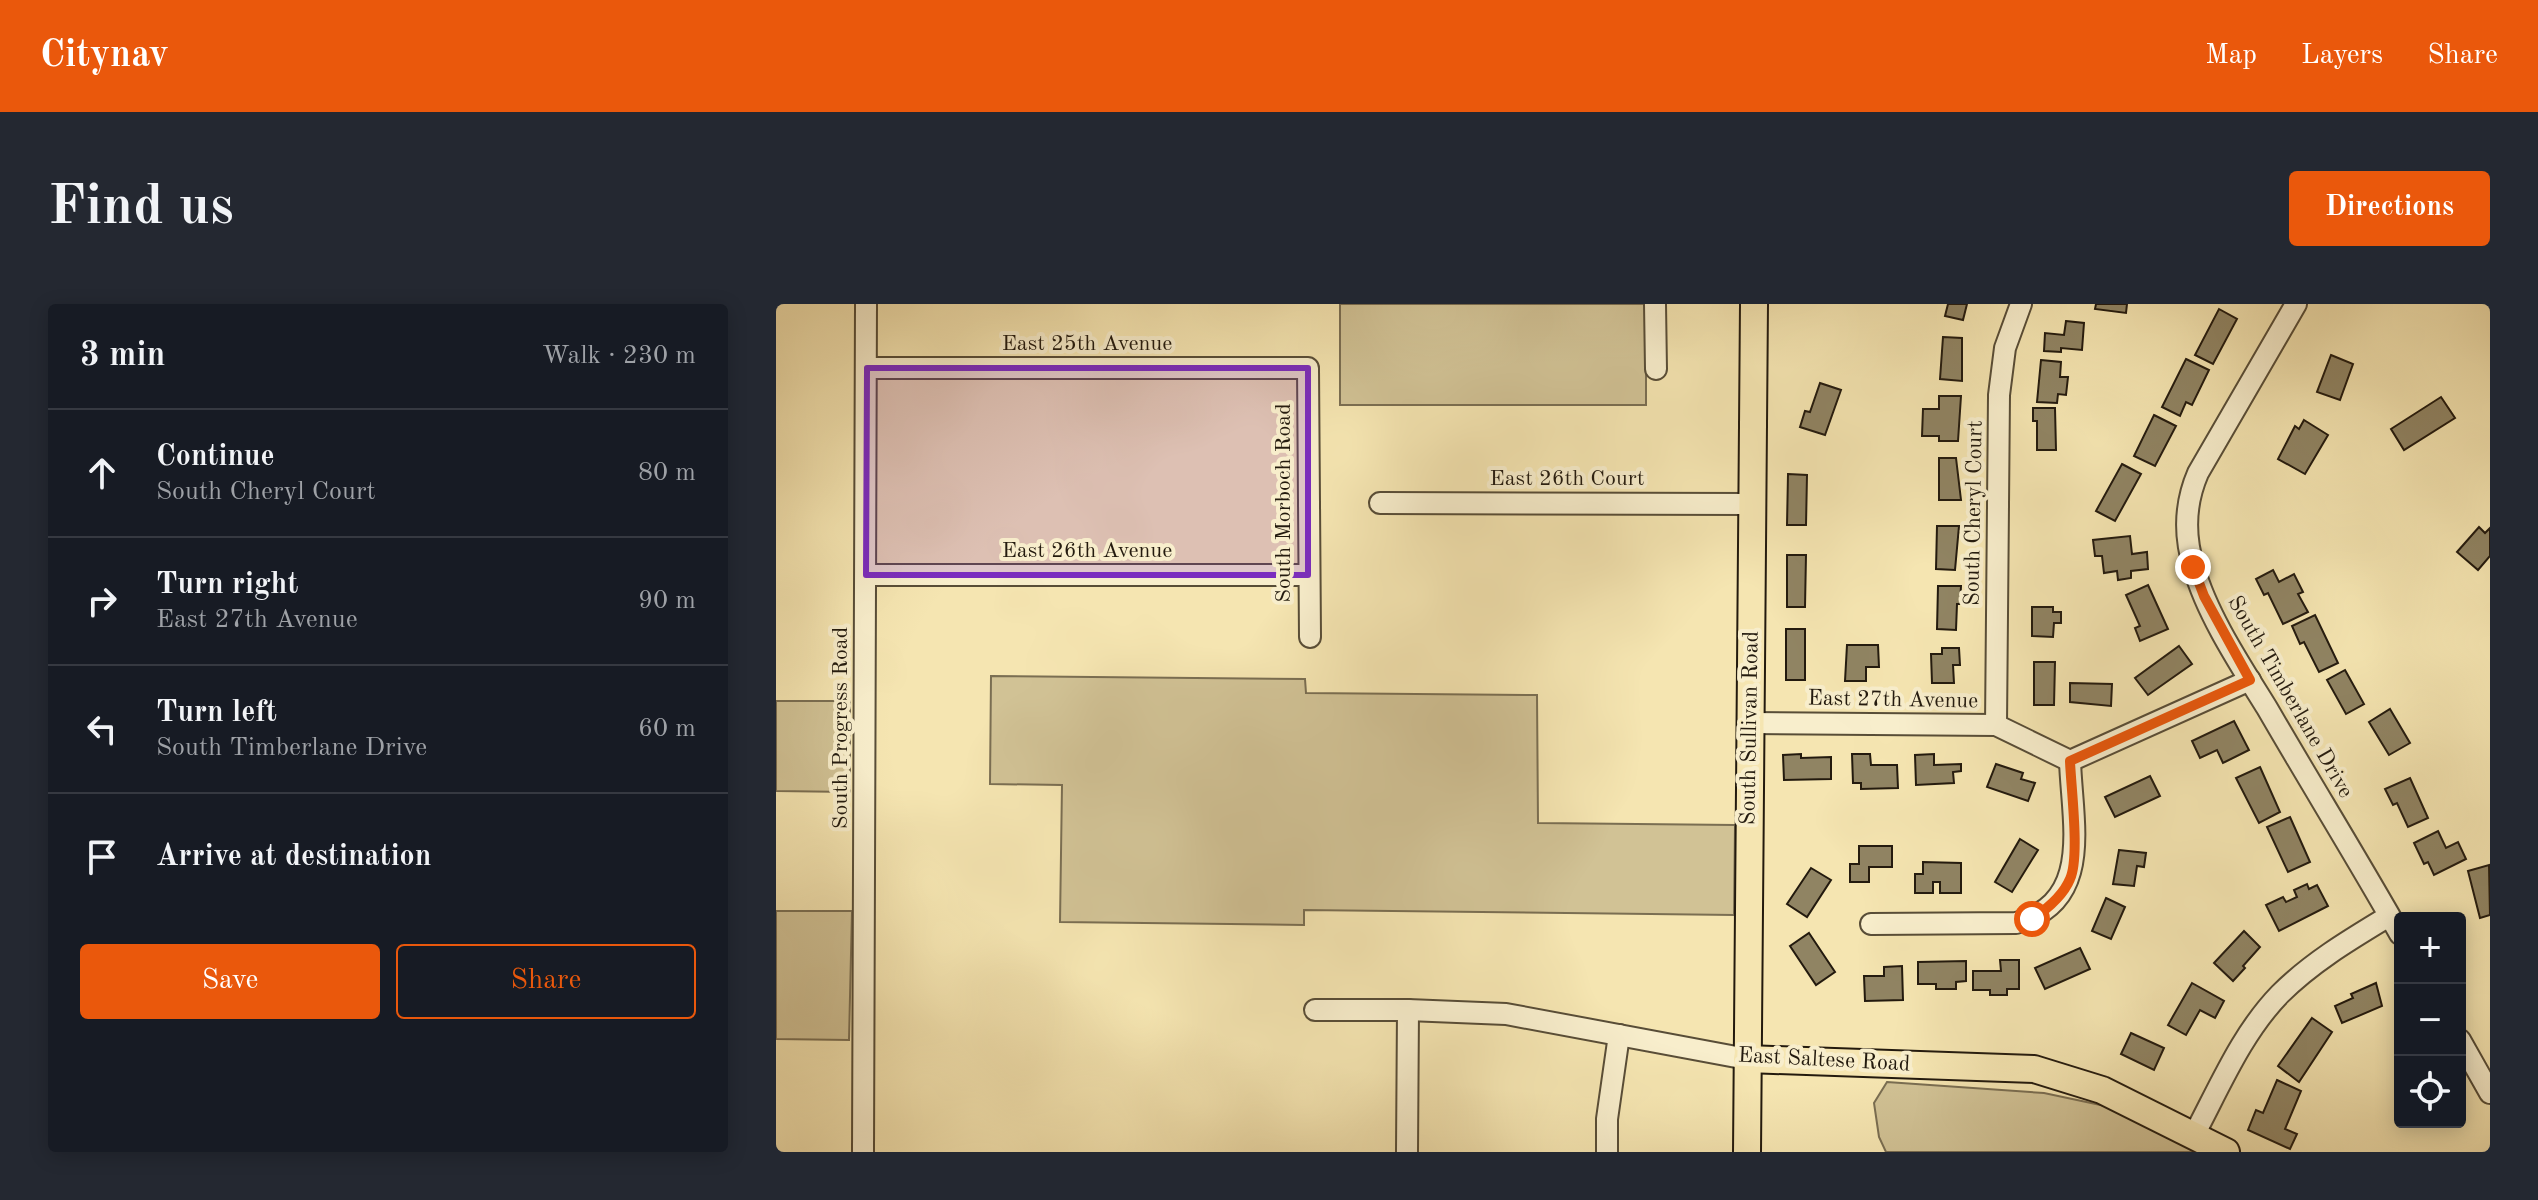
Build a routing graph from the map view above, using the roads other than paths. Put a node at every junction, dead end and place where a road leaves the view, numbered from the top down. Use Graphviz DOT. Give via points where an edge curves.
graph roads {
  1 [pos="866,304"];
  2 [pos="1655,304"];
  3 [pos="1754,304"];
  4 [pos="2021,304"];
  5 [pos="2296,304"];
  6 [pos="867,368"];
  7 [pos="1308,368"];
  8 [pos="1656,369"];
  9 [pos="1380,503"];
  10 [pos="1753,504"];
  11 [pos="866,575"];
  12 [pos="1308,575"];
  13 [pos="1310,637"];
  14 [pos="2250,680"];
  15 [pos="1750,723"];
  16 [pos="1996,725"];
  17 [pos="2070,761"];
  18 [pos="2389,916"];
  19 [pos="1871,924"];
  20 [pos="2394,924"];
  21 [pos="1315,1010"];
  22 [pos="1408,1010"];
  23 [pos="1619,1035"];
  24 [pos="2466,1051"];
  25 [pos="1747,1059"];
  26 [pos="2490,1093"];
  27 [pos="2194,1135"];
  28 [pos="863,1152"];
  29 [pos="1407,1152"];
  30 [pos="1607,1152"];
  31 [pos="1747,1152"];
  32 [pos="2226,1152"];
  1 -- 6 [label="street, South Progress Road"];
  2 -- 8 [label="street"];
  3 -- 10 [label="main road, South Sullivan Road"];
  4 -- 16 [label="street, South Cheryl Court" via="2005,348 2000,383"];
  5 -- 14 [label="street, South Timberlane Drive" via="2198,473 2187,512 2193,567"];
  6 -- 7 [label="street, East 25th Avenue"];
  6 -- 11 [label="street, South Progress Road"];
  7 -- 12 [label="street, South Morboch Road"];
  9 -- 10 [label="street, East 26th Court"];
  10 -- 15 [label="main road, South Sullivan Road"];
  11 -- 12 [label="street, East 26th Avenue"];
  11 -- 28 [label="street, South Progress Road"];
  12 -- 13 [label="street, South Morboch Road"];
  14 -- 17 [label="street"];
  14 -- 18 [label="street, South Timberlane Drive"];
  15 -- 16 [label="street, East 27th Avenue"];
  15 -- 25 [label="main road, South Sullivan Road"];
  16 -- 17 [label="street, East 27th Avenue"];
  17 -- 19 [label="street" via="2074,865 2064,889 2045,910 2016,923"];
  18 -- 20 [label="street, South Timberlane Drive"];
  18 -- 27 [label="street" via="2337,947 2280,994 2237,1052"];
  21 -- 22 [label="street, East Saltese Road"];
  22 -- 23 [label="street, East Saltese Road" via="1506,1014"];
  22 -- 29 [label="street"];
  23 -- 25 [label="street, East Saltese Road"];
  23 -- 30 [label="street"];
  24 -- 26 [label="street"];
  25 -- 27 [label="main road, East Saltese Road" via="2034,1069 2102,1090"];
  25 -- 31 [label="main road, South Sullivan Road"];
  27 -- 32 [label="main road, East Saltese Road"];
}
